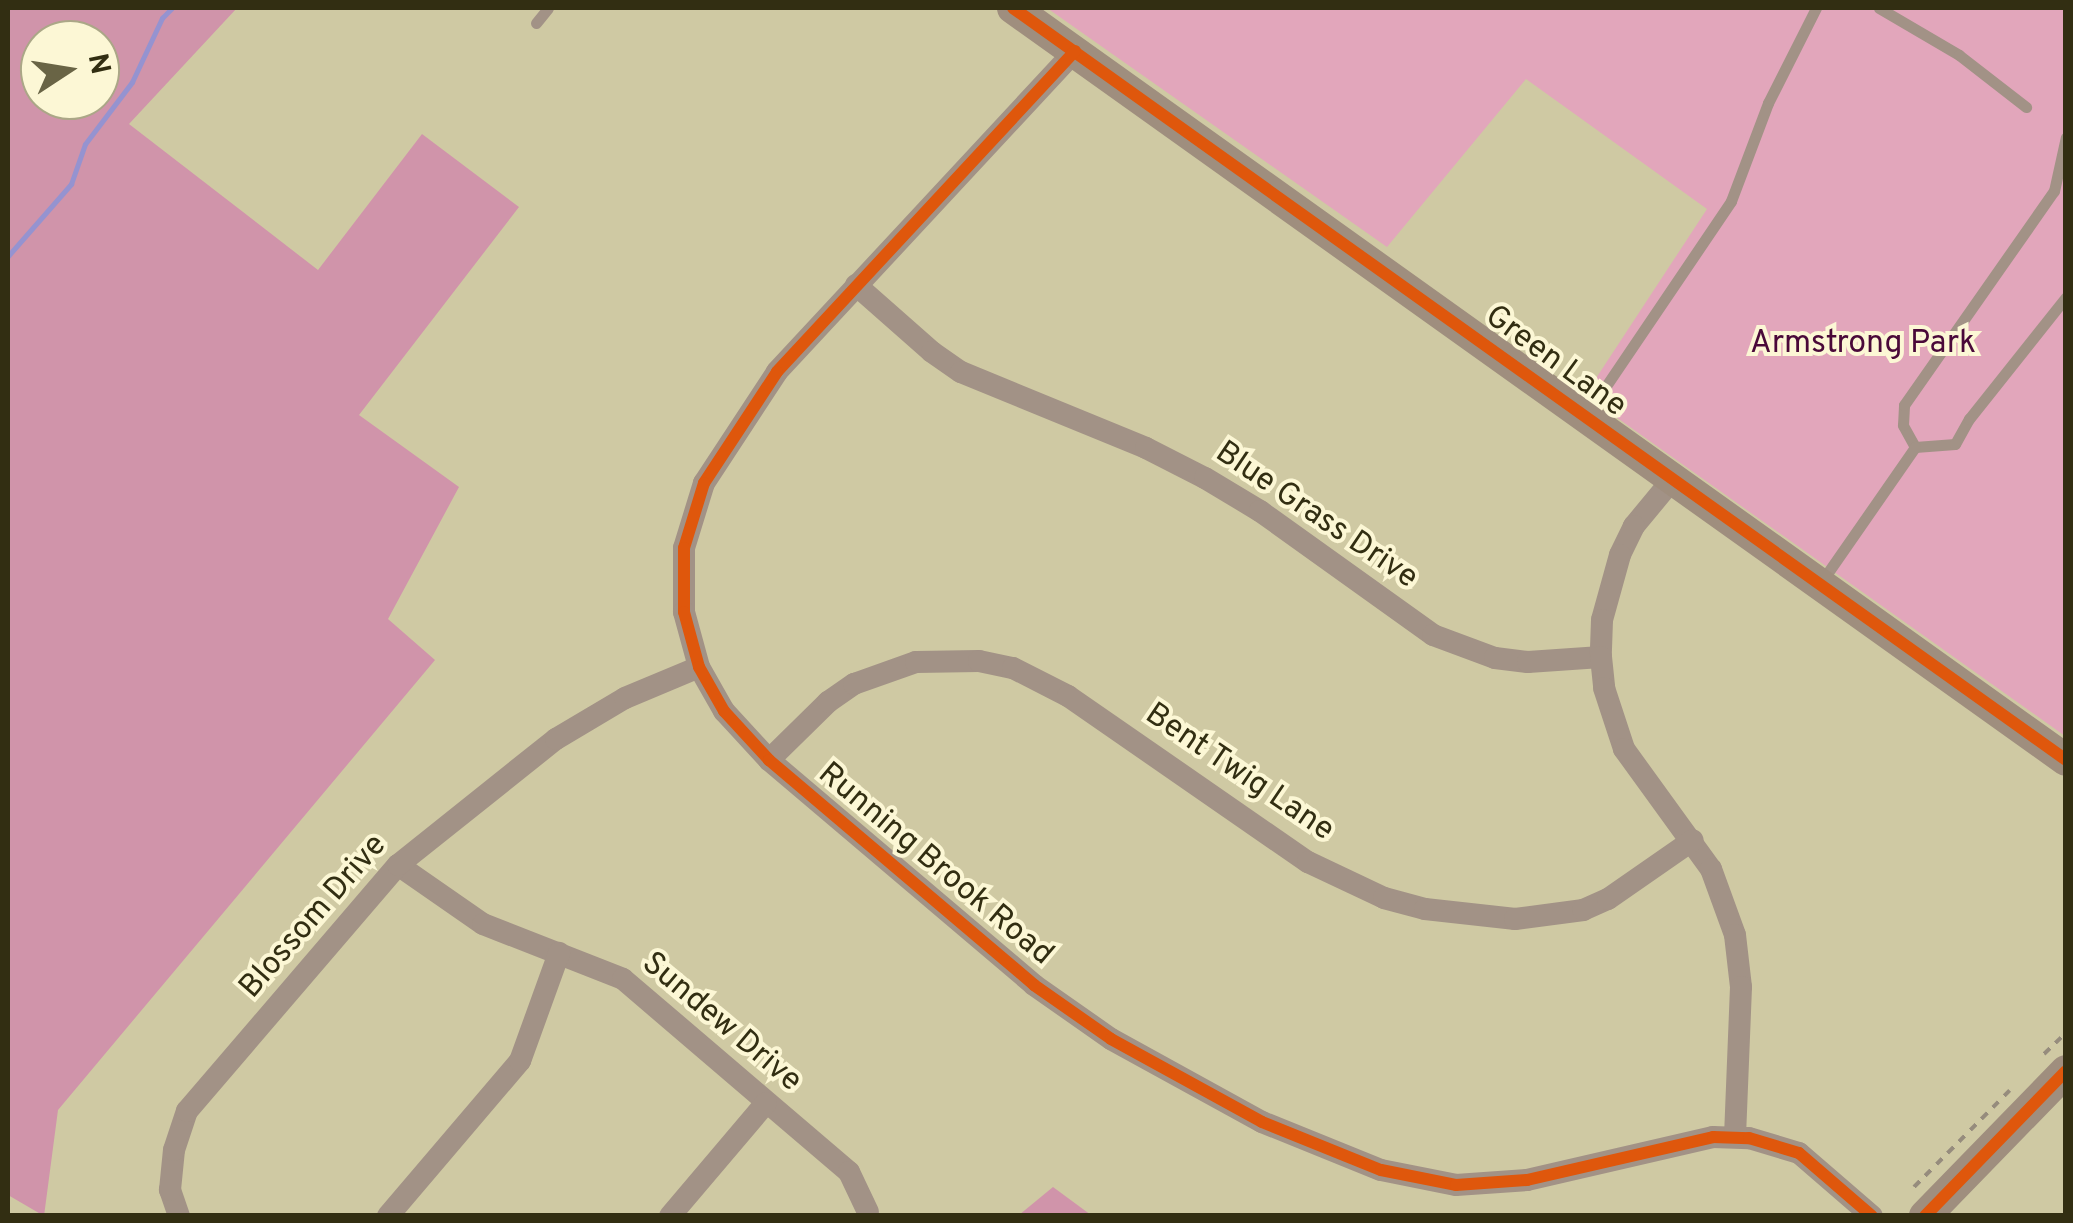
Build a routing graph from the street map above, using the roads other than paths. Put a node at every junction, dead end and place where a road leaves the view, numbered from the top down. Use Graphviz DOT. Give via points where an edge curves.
graph roads {
  1 [pos="548,8"];
  2 [pos="1014,8"];
  3 [pos="1816,8"];
  4 [pos="1879,8"];
  5 [pos="536,22"];
  6 [pos="1075,52"];
  7 [pos="2026,107"];
  8 [pos="2066,137"];
  9 [pos="856,285"];
  10 [pos="2066,297"];
  11 [pos="1585,417"];
  12 [pos="1914,447"];
  13 [pos="1672,480"];
  14 [pos="1820,585"];
  15 [pos="1600,657"];
  16 [pos="699,666"];
  17 [pos="770,760"];
  18 [pos="2066,760"];
  19 [pos="1693,840"];
  20 [pos="398,865"];
  21 [pos="559,953"];
  22 [pos="2052,1066"];
  23 [pos="766,1103"];
  24 [pos="1735,1136"];
  25 [pos="1920,1201"];
  26 [pos="868,1212"];
  27 [pos="178,1216"];
  28 [pos="388,1216"];
  29 [pos="670,1216"];
  30 [pos="1872,1216"];
  1 -- 5 [label="lane"];
  2 -- 6 [label="street, Green Lane"];
  3 -- 11 [label="lane" via="1768,103 1732,201"];
  4 -- 7 [label="lane"];
  6 -- 9 [label="street, Running Brook Road"];
  6 -- 11 [label="street, Green Lane"];
  8 -- 12 [label="lane" via="2054,192 1904,405 1903,425"];
  9 -- 15 [label="street, Blue Grass Drive" via="961,372 1205,478 1433,635 1495,658"];
  9 -- 16 [label="street, Running Brook Road" via="777,372 704,483 691,517 682,580"];
  10 -- 12 [label="lane" via="1955,444"];
  11 -- 13 [label="street, Green Lane"];
  12 -- 14 [label="lane"];
  13 -- 14 [label="street, Green Lane"];
  13 -- 15 [label="street" via="1634,526 1620,555 1605,602"];
  14 -- 18 [label="street, Green Lane"];
  15 -- 19 [label="street" via="1624,748"];
  16 -- 17 [label="street, Running Brook Road" via="724,712"];
  16 -- 20 [label="street, Blossom Drive" via="556,738"];
  17 -- 19 [label="street, Bent Twig Lane" via="854,684 916,662 978,660 1027,674 1068,696 1308,862 1424,909 1515,919 1583,910"];
  17 -- 24 [label="street, Running Brook Road" via="1058,1003 1185,1084 1320,1148 1416,1179 1491,1185"];
  19 -- 24 [label="street" via="1726,904 1740,972"];
  20 -- 21 [label="street, Sundew Drive" via="483,924"];
  20 -- 27 [label="street, Blossom Drive" via="187,1111 170,1190"];
  21 -- 23 [label="street, Sundew Drive" via="623,979"];
  21 -- 28 [label="street" via="520,1061"];
  22 -- 25 [label="street"];
  23 -- 26 [label="street, Sundew Drive" via="849,1172"];
  23 -- 29 [label="street"];
  24 -- 30 [label="street, Running Brook Road" via="1799,1154"];
}
